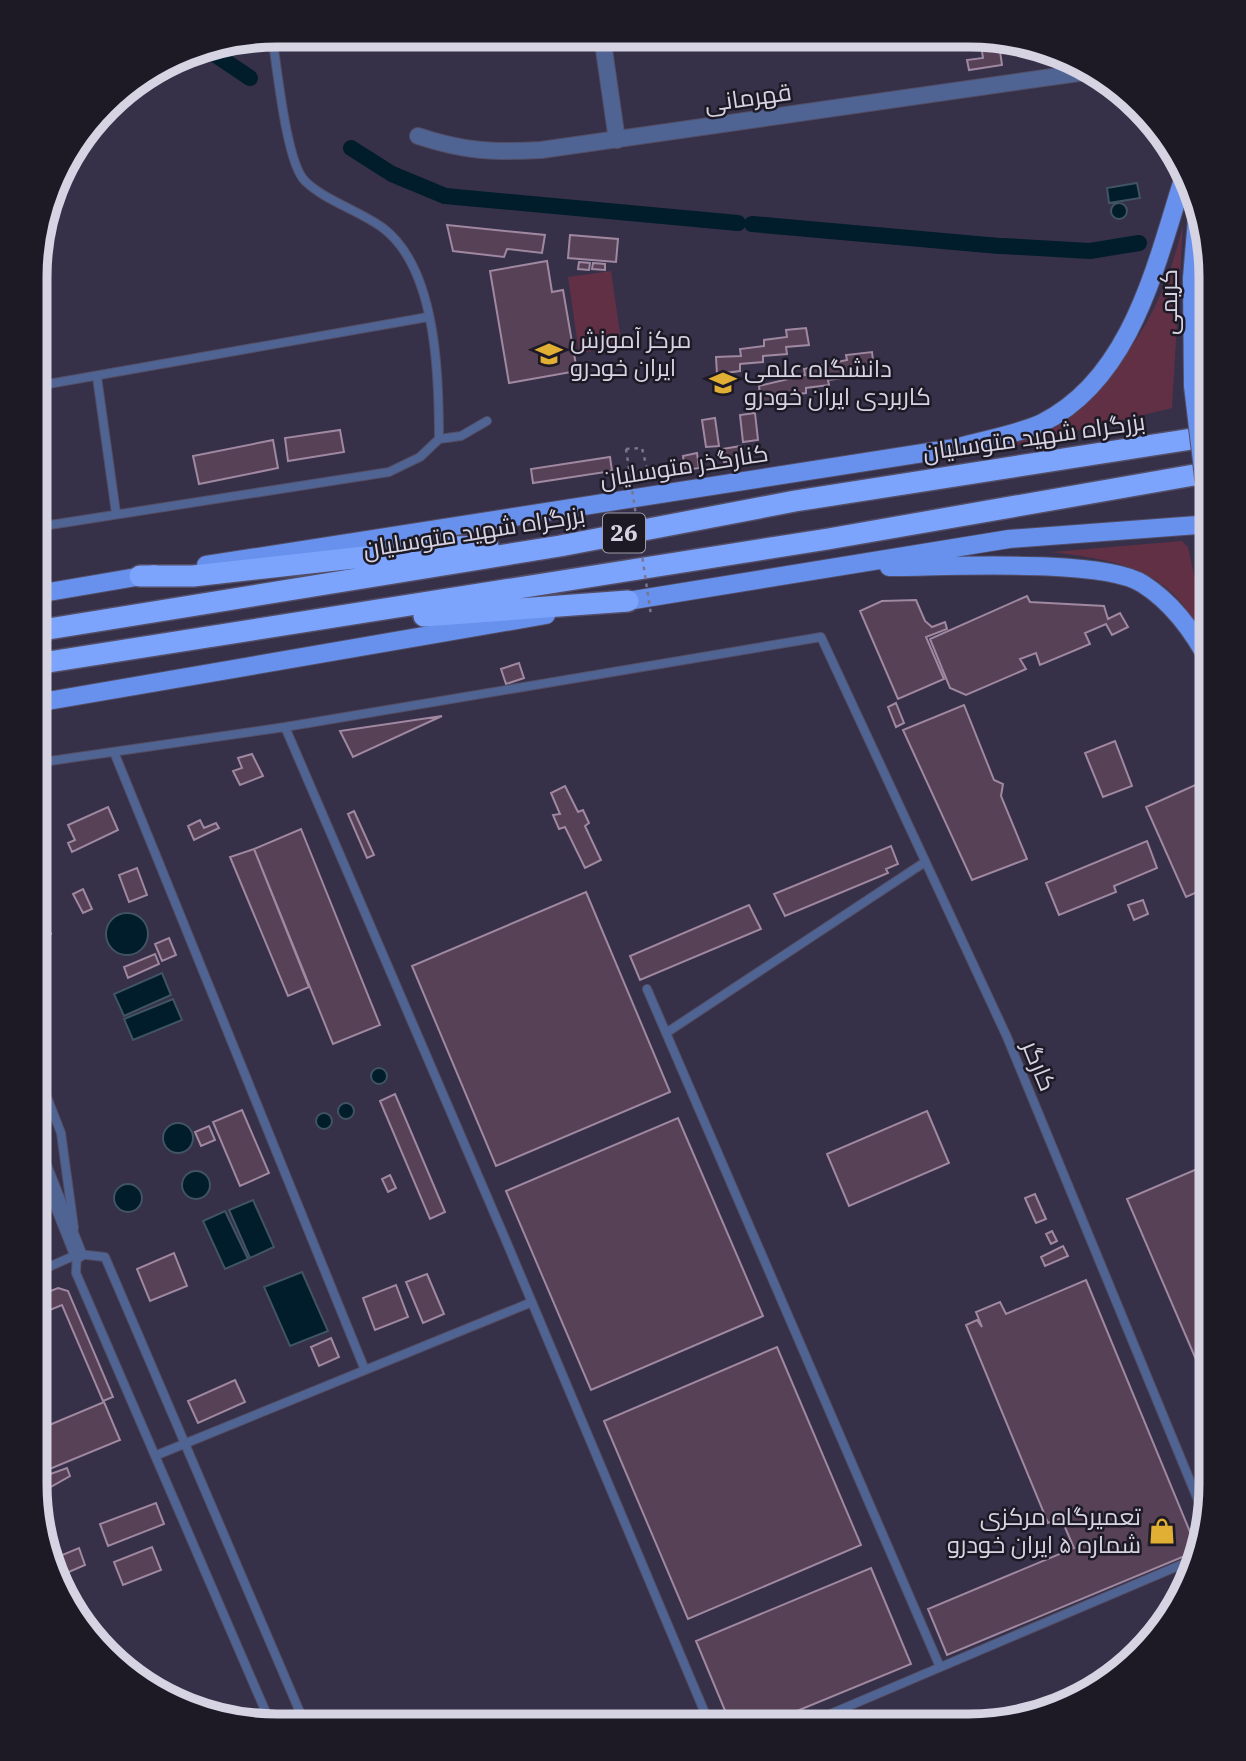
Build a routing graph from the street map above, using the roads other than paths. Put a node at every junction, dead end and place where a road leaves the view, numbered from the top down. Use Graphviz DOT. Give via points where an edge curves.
graph roads {
  1 [pos="274,47"];
  2 [pos="603,47"];
  3 [pos="1075,74"];
  4 [pos="418,136"];
  5 [pos="617,139"];
  6 [pos="1180,187"];
  7 [pos="1196,241"];
  8 [pos="428,317"];
  9 [pos="1199,354"];
  10 [pos="97,377"];
  11 [pos="47,384"];
  12 [pos="1193,386"];
  13 [pos="487,421"];
  14 [pos="1199,431"];
  15 [pos="1199,433"];
  16 [pos="1199,438"];
  17 [pos="439,439"];
  18 [pos="1173,443"];
  19 [pos="1199,474"];
  20 [pos="116,513"];
  21 [pos="1199,522"];
  22 [pos="47,525"];
  23 [pos="560,545"];
  24 [pos="837,566"];
  25 [pos="140,576"];
  26 [pos="47,592"];
  27 [pos="628,601"];
  28 [pos="275,627"];
  29 [pos="47,629"];
  30 [pos="1199,642"];
  31 [pos="47,662"];
  32 [pos="47,701"];
  33 [pos="285,727"];
  34 [pos="114,752"];
  35 [pos="47,761"];
  36 [pos="925,862"];
  37 [pos="647,989"];
  38 [pos="666,1033"];
  39 [pos="47,1097"];
  40 [pos="47,1175"];
  41 [pos="78,1254"];
  42 [pos="47,1268"];
  43 [pos="532,1302"];
  44 [pos="365,1370"];
  45 [pos="186,1443"];
  46 [pos="157,1455"];
  47 [pos="1198,1500"];
  48 [pos="1184,1563"];
  49 [pos="940,1667"];
  50 [pos="266,1713"];
  51 [pos="301,1714"];
  52 [pos="705,1714"];
  53 [pos="830,1714"];
  1 -- 8 [label="lane" via="292,154 304,181 384,229 409,257 423,289"];
  2 -- 5 [label="street"];
  3 -- 5 [label="street, قهرمانی"];
  4 -- 5 [label="street, قهرمانی" via="456,149 491,153"];
  6 -- 25 [label="main road, کنارگذر متوسلیان" via="1140,309 1122,343 1074,403 1040,424 955,448"];
  7 -- 12 [label="main road, کریمی"];
  8 -- 10 [label="lane"];
  8 -- 17 [label="lane" via="439,398"];
  9 -- 12 [label="main road"];
  10 -- 11 [label="lane"];
  10 -- 20 [label="lane"];
  12 -- 15 [label="main road, bridge"];
  13 -- 17 [label="lane" via="461,436"];
  14 -- 18 [label="highway"];
  16 -- 18 [label="highway, بزرگراه شهید متوسلیان / 26"];
  17 -- 20 [label="lane" via="420,457 389,472"];
  18 -- 23 [label="highway, بزرگراه شهید متوسلیان / 26" via="795,501"];
  19 -- 28 [label="highway"];
  20 -- 22 [label="lane"];
  21 -- 24 [label="main road" via="1009,539"];
  23 -- 25 [label="highway" via="453,547 194,576"];
  23 -- 29 [label="highway, بزرگراه شهید متوسلیان / 26"];
  24 -- 27 [label="main road"];
  24 -- 30 [label="main road" via="1105,571 1142,582"];
  25 -- 26 [label="main road, کنارگذر متوسلیان"];
  27 -- 28 [label="highway"];
  27 -- 32 [label="main road"];
  28 -- 31 [label="highway"];
  33 -- 34 [label="lane"];
  33 -- 36 [label="lane, کارگر" via="821,637"];
  33 -- 43 [label="lane"];
  34 -- 35 [label="lane"];
  34 -- 44 [label="lane"];
  36 -- 38 [label="lane"];
  36 -- 47 [label="lane, کارگر" via="1007,1038"];
  37 -- 38 [label="lane"];
  38 -- 49 [label="lane"];
  39 -- 41 [label="lane" via="61,1133"];
  40 -- 41 [label="street"];
  41 -- 42 [label="lane"];
  41 -- 45 [label="lane" via="104,1256"];
  41 -- 46 [label="lane" via="76,1273"];
  43 -- 44 [label="lane"];
  43 -- 52 [label="lane"];
  44 -- 45 [label="lane"];
  45 -- 46 [label="lane"];
  45 -- 51 [label="lane"];
  46 -- 50 [label="lane"];
  48 -- 49 [label="lane"];
  49 -- 53 [label="lane"];
}
